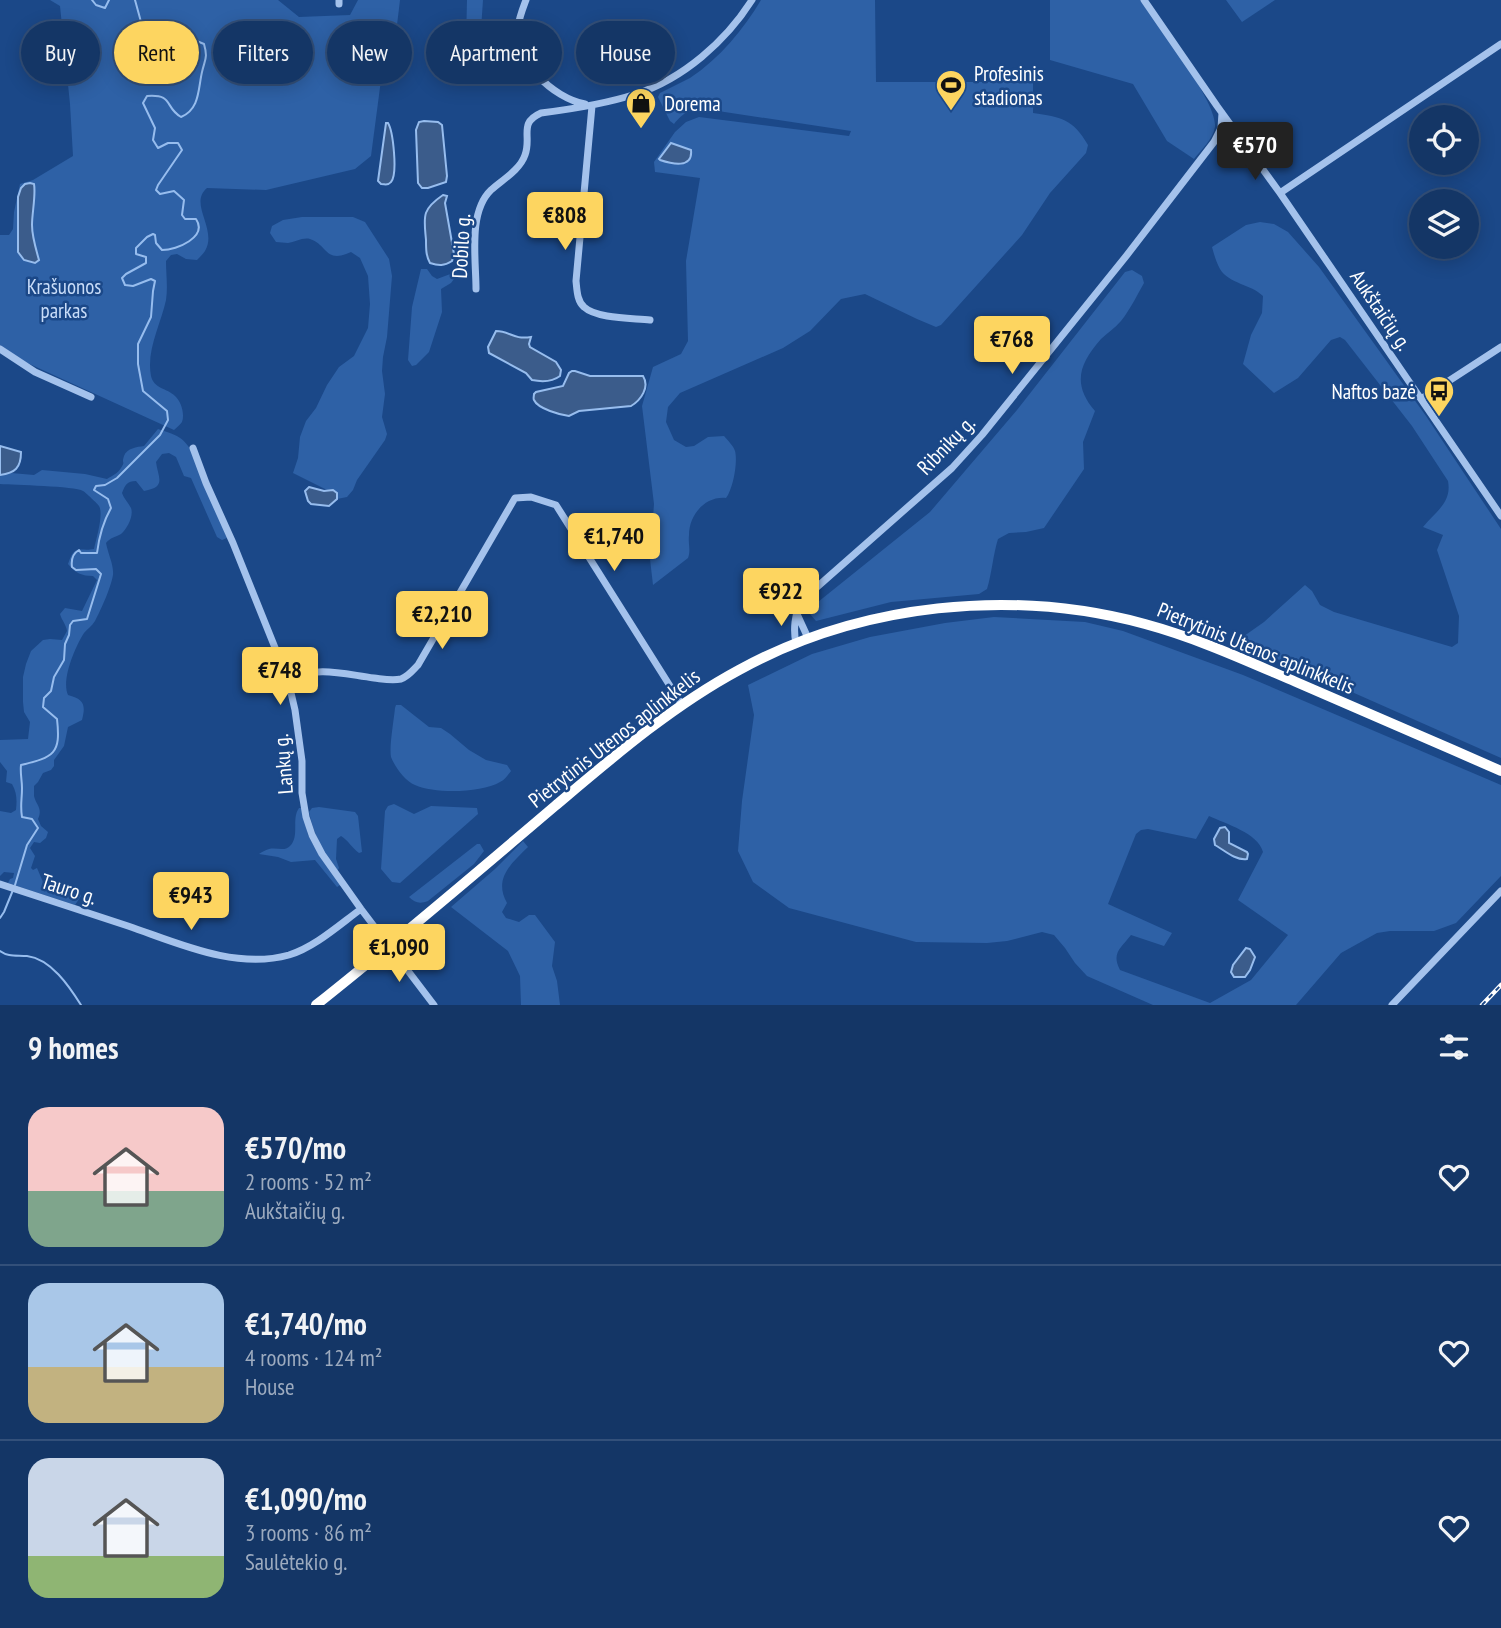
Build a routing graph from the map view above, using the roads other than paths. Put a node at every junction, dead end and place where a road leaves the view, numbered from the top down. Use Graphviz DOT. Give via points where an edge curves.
graph roads {
  1 [pos="526,0"];
  2 [pos="752,0"];
  3 [pos="1144,0"];
  4 [pos="1501,44"];
  5 [pos="592,106"];
  6 [pos="1222,113"];
  7 [pos="1280,193"];
  8 [pos="476,289"];
  9 [pos="650,320"];
  10 [pos="1501,347"];
  11 [pos="0,349"];
  12 [pos="91,397"];
  13 [pos="1421,399"];
  14 [pos="193,448"];
  15 [pos="1501,516"];
  16 [pos="797,613"];
  17 [pos="808,638"];
  18 [pos="796,643"];
  19 [pos="288,680"];
  20 [pos="682,705"];
  21 [pos="1501,771"];
  22 [pos="4,886"];
  23 [pos="1501,891"];
  24 [pos="361,909"];
  25 [pos="389,945"];
  26 [pos="316,1005"];
  27 [pos="433,1005"];
  28 [pos="1392,1005"];
  1 -- 5 [label="street" via="518,26 521,48 531,67 559,94"];
  2 -- 5 [label="street" via="725,35 678,74 636,94"];
  3 -- 6 [label="street, Aukštaičių g."];
  4 -- 7 [label="street"];
  5 -- 8 [label="street, Dobilo g." via="541,113 529,121 524,158 484,198 477,214"];
  5 -- 9 [label="street" via="577,296 594,314"];
  6 -- 7 [label="street, Aukštaičių g."];
  6 -- 16 [label="street, Ribnikų g." via="1214,142 982,435 952,468 805,596"];
  7 -- 13 [label="street, Aukštaičių g."];
  10 -- 13 [label="street"];
  11 -- 12 [label="street" via="35,372"];
  13 -- 15 [label="street, Aukštaičių g."];
  14 -- 19 [label="street, Lankų g."];
  16 -- 17 [label="street"];
  16 -- 18 [label="street"];
  17 -- 18 [label="highway, Pietrytinis Utenos aplinkkelis"];
  17 -- 21 [label="highway, Pietrytinis Utenos aplinkkelis" via="890,617 956,607 1046,607 1102,613 1219,649"];
  18 -- 20 [label="highway, Pietrytinis Utenos aplinkkelis" via="739,670"];
  19 -- 20 [label="street" via="317,670 390,680 410,674 515,498 531,496 556,505"];
  19 -- 24 [label="street, Lankų g." via="309,826 322,854"];
  20 -- 25 [label="highway, Pietrytinis Utenos aplinkkelis"];
  22 -- 24 [label="street, Tauro g." via="186,946 252,959 291,954"];
  23 -- 28 [label="street"];
  24 -- 25 [label="street, Lankų g."];
  25 -- 26 [label="highway, Pietrytinis Utenos aplinkkelis"];
  25 -- 27 [label="street, Lankų g."];
}
